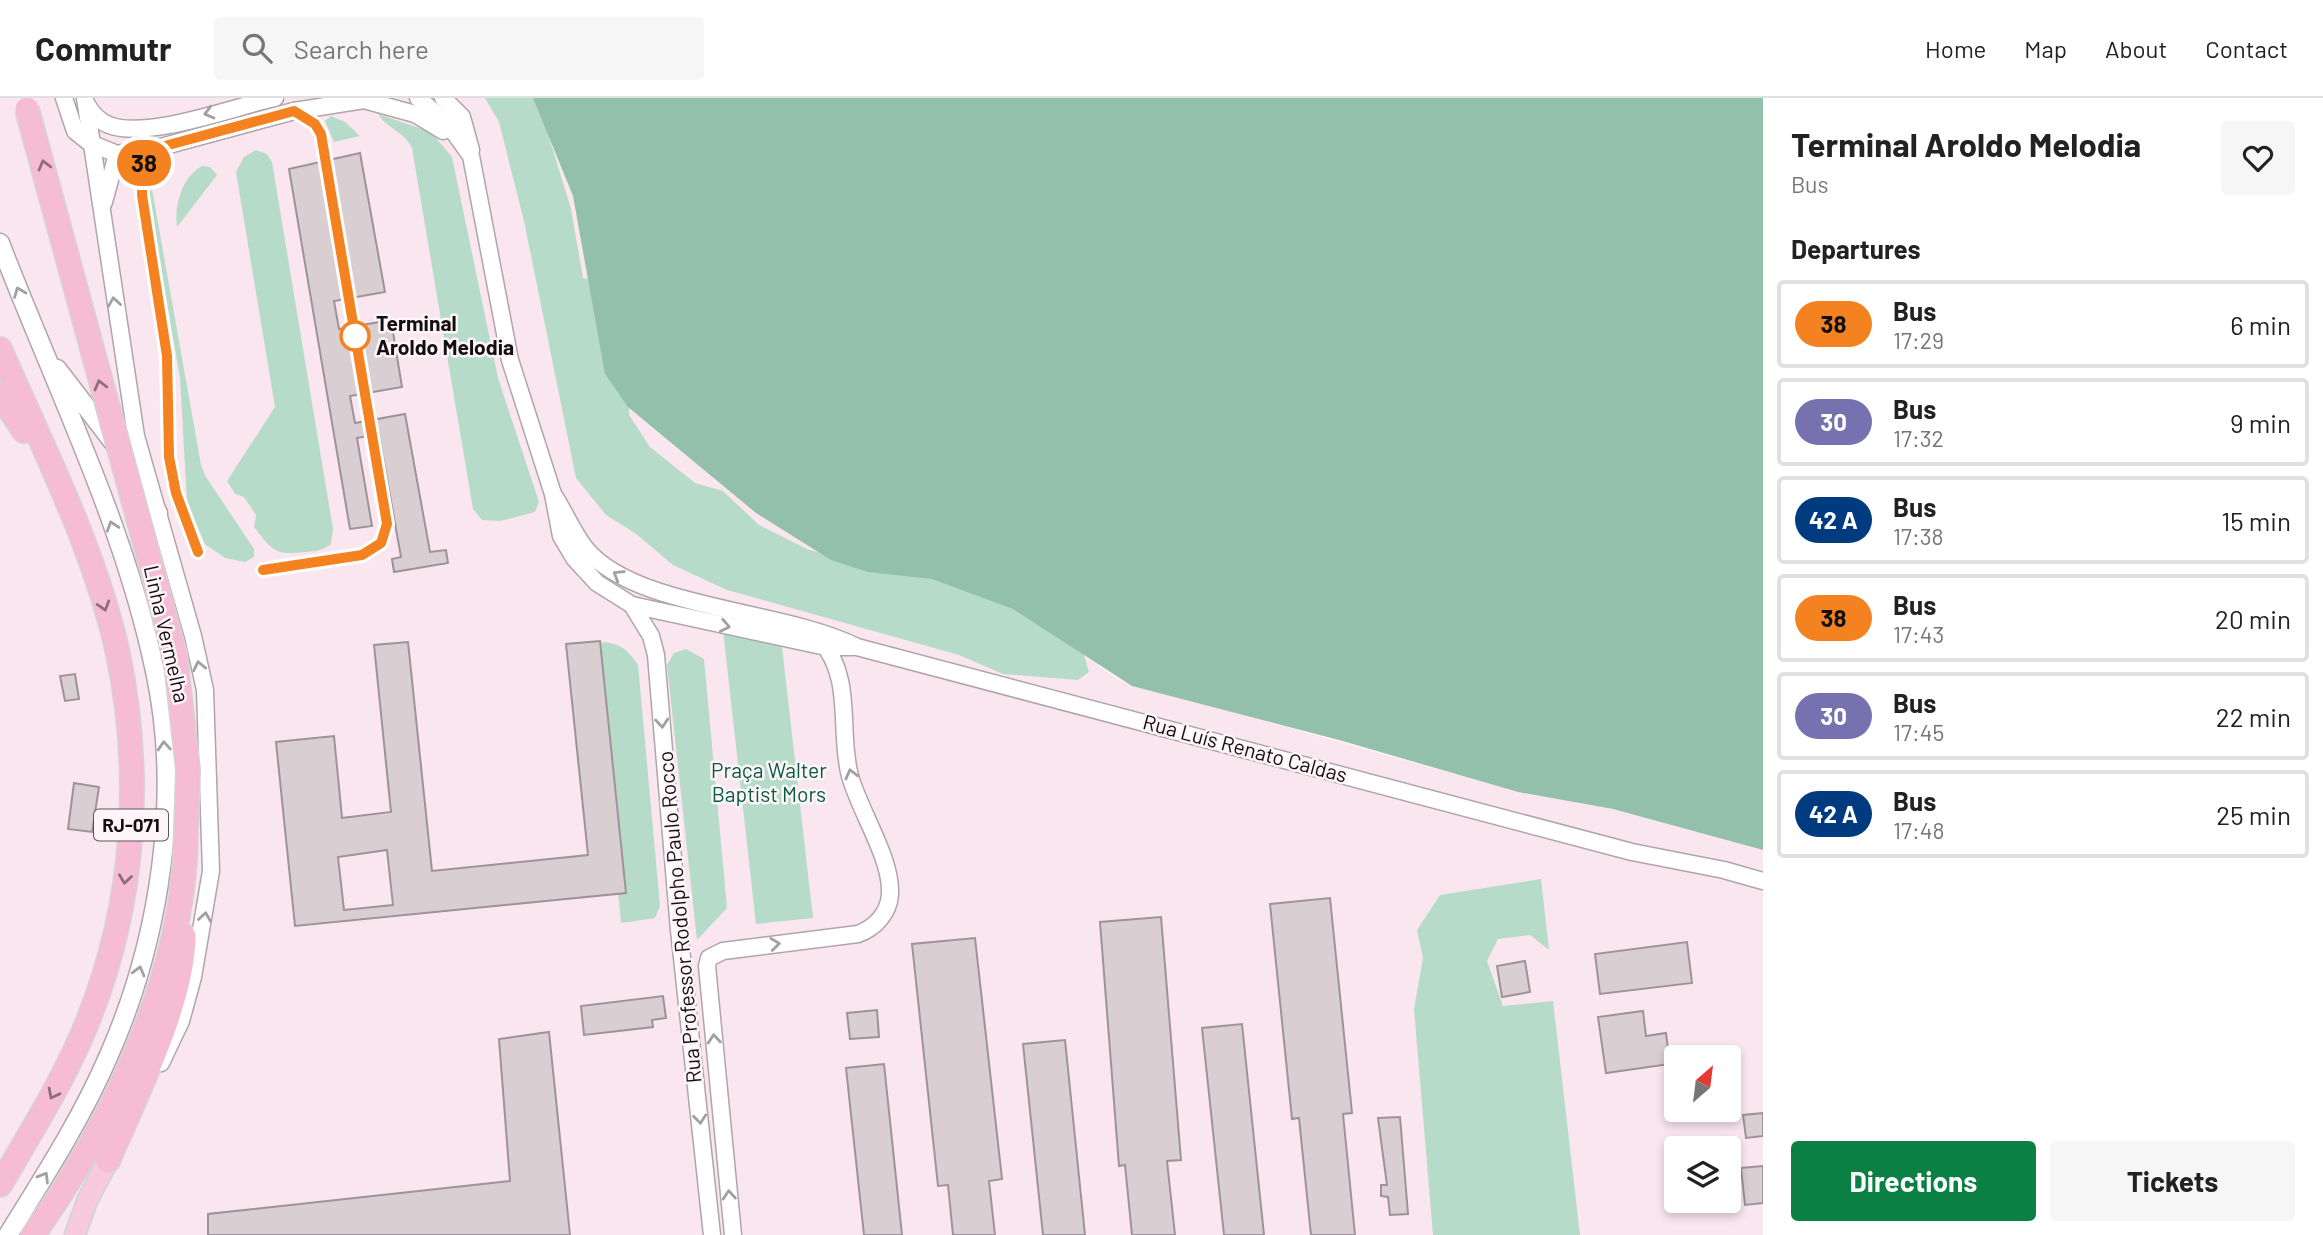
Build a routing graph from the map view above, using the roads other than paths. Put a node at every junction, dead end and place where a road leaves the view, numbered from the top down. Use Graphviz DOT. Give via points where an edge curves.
graph roads {
  1 [pos="24,98"];
  2 [pos="64,98"];
  3 [pos="275,98"];
  4 [pos="418,98"];
  5 [pos="443,98"];
  6 [pos="85,100"];
  7 [pos="375,100"];
  8 [pos="90,143"];
  9 [pos="122,153"];
  10 [pos="471,156"];
  11 [pos="102,219"];
  12 [pos="0,243"];
  13 [pos="38,340"];
  14 [pos="0,349"];
  15 [pos="0,395"];
  16 [pos="54,474"];
  17 [pos="553,494"];
  18 [pos="158,513"];
  19 [pos="632,605"];
  20 [pos="804,626"];
  21 [pos="826,647"];
  22 [pos="857,647"];
  23 [pos="184,863"];
  24 [pos="1763,881"];
  25 [pos="108,1161"];
  26 [pos="4,1177"];
  27 [pos="8,1235"];
  28 [pos="33,1235"];
  29 [pos="75,1235"];
  30 [pos="712,1235"];
  31 [pos="733,1235"];
  23 -- 1 [label="highway, Linha Vermelha / RJ-071, one-way, bridge" via="188,770 174,654"];
  2 -- 8 [label="street" via="71,125"];
  3 -- 6 [label="street, one-way" via="156,128 120,128 97,118"];
  4 -- 10 [label="street" via="449,124"];
  5 -- 10 [label="street" via="462,117"];
  6 -- 8 [label="street"];
  7 -- 9 [label="street" via="294,111"];
  7 -- 10 [label="street" via="432,123"];
  8 -- 9 [label="street"];
  8 -- 11 [label="street"];
  9 -- 11 [label="street" via="105,188"];
  10 -- 17 [label="street" via="508,350"];
  18 -- 11 [label="street, one-way" via="136,436"];
  13 -- 12 [label="main road, one-way"];
  13 -- 18 [label="main road" via="124,456"];
  27 -- 13 [label="main road, Linha Vermelha, one-way" via="71,1130 124,1017 153,907 165,797 161,713 145,631 103,498"];
  14 -- 16 [label="highway, RJ-071"];
  15 -- 16 [label="highway"];
  16 -- 26 [label="highway, RJ-071, one-way" via="103,600 117,653 132,756 133,809 120,917 106,970 65,1070"];
  17 -- 19 [label="street" via="561,536 574,558 597,583"];
  20 -- 17 [label="street, Rua Luís Renato Caldas, one-way" via="631,583 587,550"];
  25 -- 18 [label="street, one-way" via="181,1021 206,918 211,871 205,690"];
  19 -- 21 [label="street, Rua Luís Renato Caldas, one-way"];
  19 -- 30 [label="street, Rua Professor Rodolpho Paulo Rocco, one-way" via="651,636 656,655 679,930"];
  20 -- 21 [label="street"];
  20 -- 22 [label="street, Rua Luís Renato Caldas"];
  21 -- 22 [label="street, Rua Luís Renato Caldas"];
  31 -- 21 [label="street, Rua Professor Rodolpho Paulo Rocco, one-way" via="709,958 723,951 858,934 875,925 887,907 888,875 850,776 840,676"];
  22 -- 24 [label="street, Rua Luís Renato Caldas" via="1632,852"];
  23 -- 25 [label="highway" via="181,969 160,1035"];
  23 -- 28 [label="highway, Linha Vermelha / RJ-071" via="169,950 138,1044 88,1147"];
  25 -- 29 [label="highway"];
}
